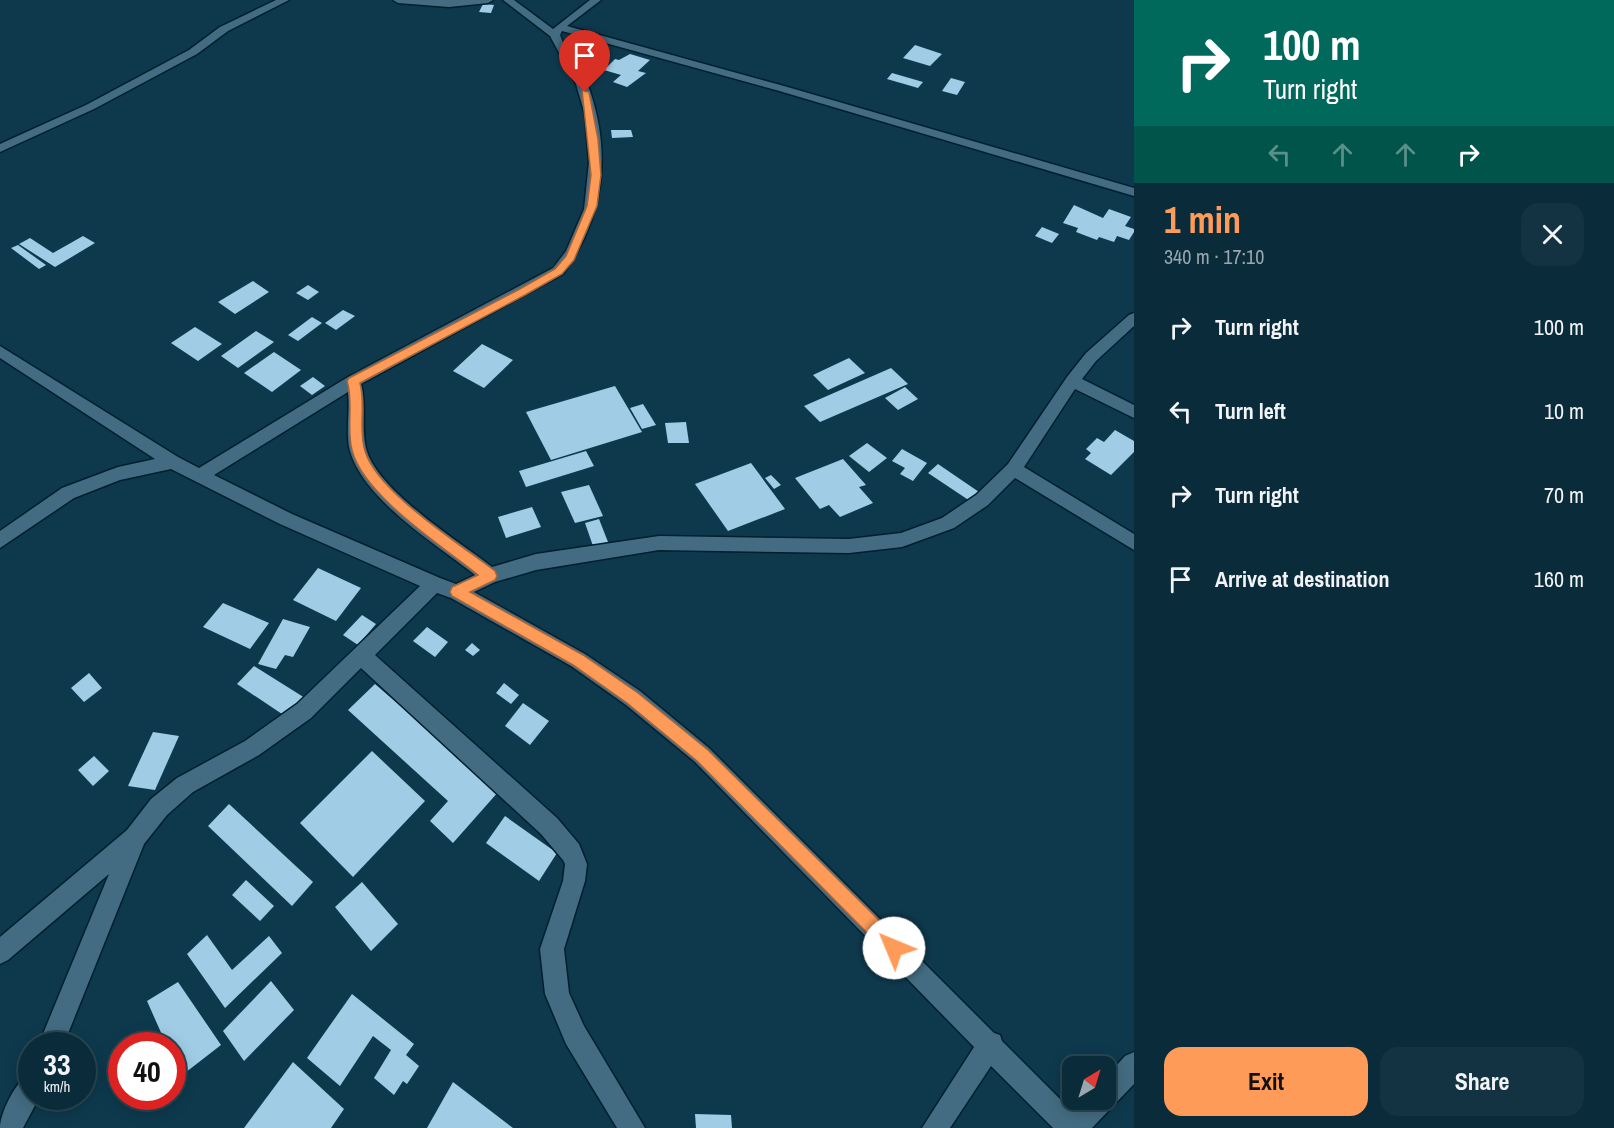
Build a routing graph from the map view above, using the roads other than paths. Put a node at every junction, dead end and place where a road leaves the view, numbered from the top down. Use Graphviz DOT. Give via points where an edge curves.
graph roads {
  1 [pos="284,0"];
  2 [pos="398,0"];
  3 [pos="488,0"];
  4 [pos="508,0"];
  5 [pos="596,0"];
  6 [pos="557,31"];
  7 [pos="0,148"];
  8 [pos="1134,192"];
  9 [pos="1134,318"];
  10 [pos="0,351"];
  11 [pos="353,381"];
  12 [pos="1072,381"];
  13 [pos="1134,412"];
  14 [pos="172,462"];
  15 [pos="1014,469"];
  16 [pos="199,476"];
  17 [pos="0,541"];
  18 [pos="1134,543"];
  19 [pos="490,576"];
  20 [pos="434,584"];
  21 [pos="457,592"];
  22 [pos="361,656"];
  23 [pos="136,836"];
  24 [pos="0,952"];
  25 [pos="57,1032"];
  26 [pos="991,1044"];
  27 [pos="1134,1065"];
  28 [pos="1116,1084"];
  29 [pos="19,1110"];
  30 [pos="1091,1110"];
  31 [pos="9,1128"];
  32 [pos="632,1128"];
  33 [pos="935,1128"];
  34 [pos="1073,1128"];
  1 -- 7 [label="street" via="224,29 193,52 90,107"];
  2 -- 3 [label="street" via="449,4"];
  4 -- 6 [label="street"];
  5 -- 6 [label="street"];
  6 -- 8 [label="street" via="780,88"];
  6 -- 11 [label="street" via="585,92 596,175 592,206 571,257 558,271 522,292"];
  9 -- 12 [label="street"];
  10 -- 14 [label="street"];
  11 -- 16 [label="street"];
  11 -- 19 [label="street" via="357,394 358,450 366,468 390,498"];
  12 -- 13 [label="street"];
  12 -- 15 [label="street"];
  14 -- 16 [label="street"];
  14 -- 17 [label="street" via="118,474 68,493"];
  15 -- 18 [label="street"];
  15 -- 19 [label="street" via="982,501 948,523 902,540 849,546 659,543 536,562"];
  16 -- 20 [label="street"];
  19 -- 21 [label="street"];
  20 -- 21 [label="street"];
  20 -- 22 [label="street"];
  21 -- 26 [label="street" via="578,660 633,698 702,755"];
  22 -- 23 [label="street" via="304,711 252,748 186,785 159,807"];
  22 -- 32 [label="street" via="549,826 571,852 576,864 574,881 552,949 557,994 575,1035"];
  23 -- 24 [label="street"];
  23 -- 25 [label="street"];
  26 -- 33 [label="street"];
  26 -- 34 [label="street"];
  27 -- 28 [label="street"];
  29 -- 31 [label="street"];
  30 -- 34 [label="street"];
}
